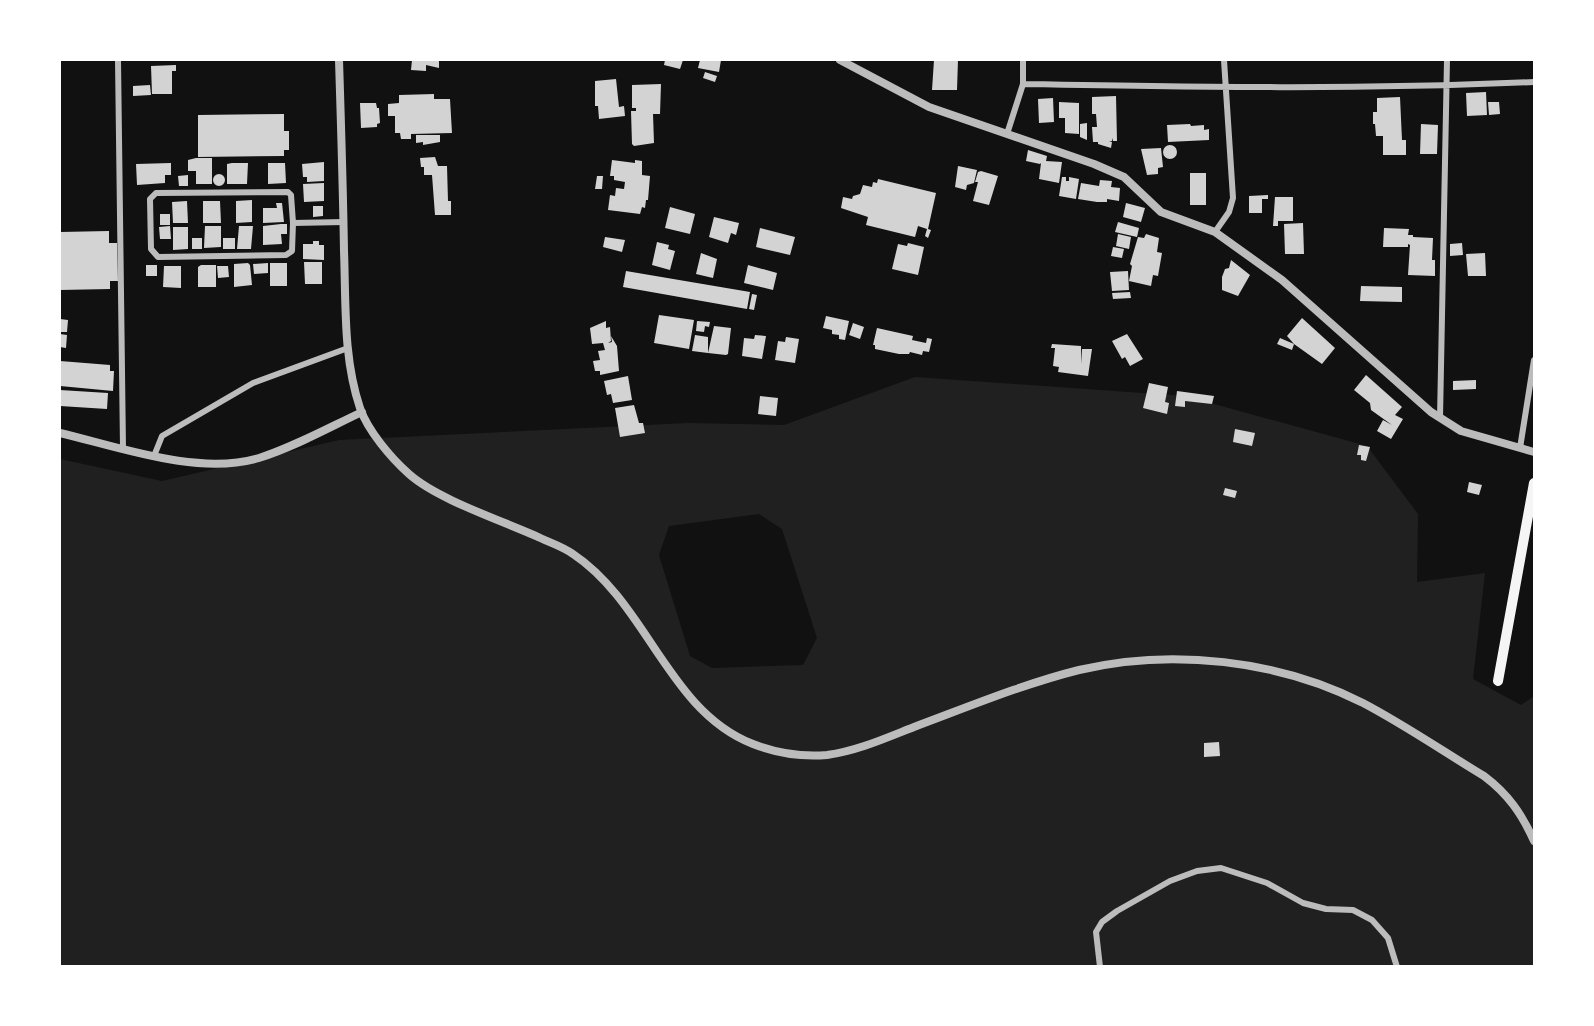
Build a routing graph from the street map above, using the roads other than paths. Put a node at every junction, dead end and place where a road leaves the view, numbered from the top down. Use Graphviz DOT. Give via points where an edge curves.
graph roads {
  1 [pos="118,60"];
  2 [pos="339,60"];
  3 [pos="840,60"];
  4 [pos="1023,60"];
  5 [pos="1224,60"];
  6 [pos="1447,60"];
  7 [pos="1535,82"];
  8 [pos="1023,84"];
  9 [pos="1448,86"];
  10 [pos="1225,88"];
  11 [pos="1007,134"];
  12 [pos="344,222"];
  13 [pos="293,223"];
  14 [pos="1215,232"];
  15 [pos="348,348"];
  16 [pos="1535,360"];
  17 [pos="362,412"];
  18 [pos="1440,418"];
  19 [pos="60,433"];
  20 [pos="123,448"];
  21 [pos="1520,448"];
  22 [pos="1535,452"];
  23 [pos="154,456"];
  24 [pos="1535,483"];
  25 [pos="1498,681"];
  26 [pos="1535,841"];
  27 [pos="1100,967"];
  28 [pos="1397,967"];
  1 -- 20 [label="street"];
  2 -- 12 [label="street"];
  3 -- 11 [label="street" via="929,107"];
  4 -- 8 [label="street"];
  5 -- 10 [label="street"];
  6 -- 9 [label="street"];
  7 -- 9 [label="street"];
  8 -- 10 [label="street"];
  8 -- 11 [label="street"];
  9 -- 10 [label="street"];
  9 -- 18 [label="street"];
  10 -- 14 [label="street" via="1233,198"];
  11 -- 14 [label="street" via="1124,177 1161,212"];
  12 -- 13 [label="street"];
  12 -- 15 [label="street"];
  13 -- 13 [label="street" via="288,192 156,193 150,199 151,249 158,257 286,254 292,251"];
  14 -- 18 [label="street" via="1282,281"];
  15 -- 17 [label="street"];
  15 -- 23 [label="street" via="254,383 162,436"];
  16 -- 21 [label="street"];
  17 -- 23 [label="street" via="257,458 219,464"];
  17 -- 26 [label="street" via="383,447 410,475 438,493 571,552 605,579 690,697 710,719 755,745 782,753 829,755 1083,669 1176,659 1240,665 1315,683 1365,704 1500,788"];
  18 -- 21 [label="street" via="1461,430"];
  19 -- 20 [label="street"];
  20 -- 23 [label="street"];
  21 -- 22 [label="street"];
  24 -- 25 [label="highway"];
  27 -- 28 [label="street" via="1096,932 1102,922 1170,881 1221,868 1267,883 1303,902 1353,910 1372,920 1388,938"];
}
